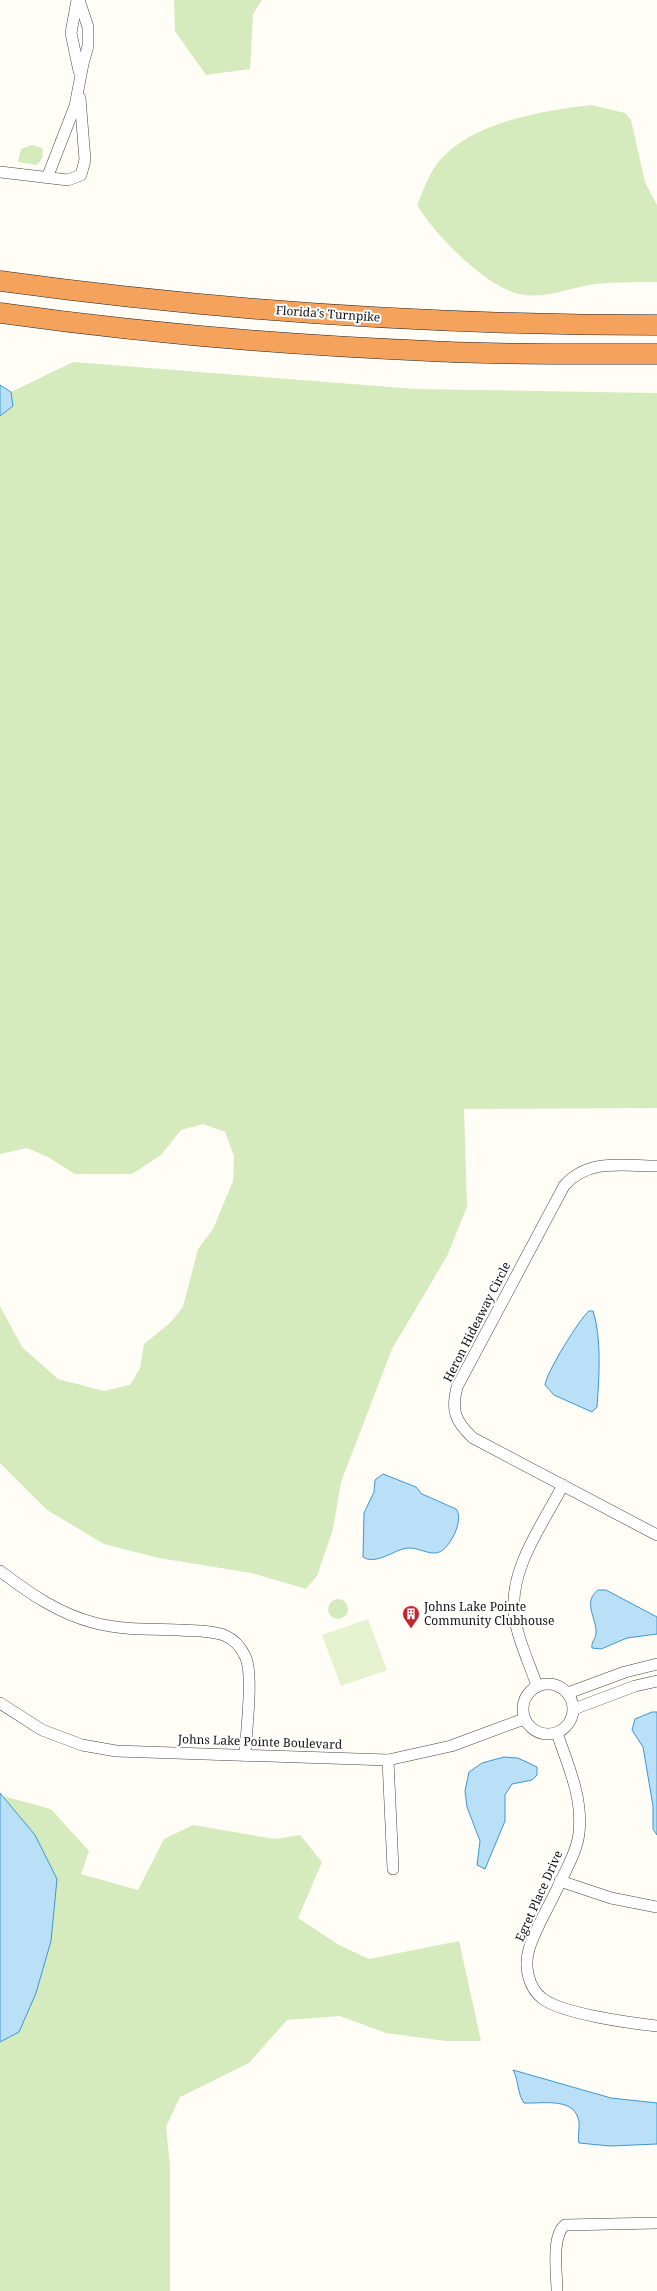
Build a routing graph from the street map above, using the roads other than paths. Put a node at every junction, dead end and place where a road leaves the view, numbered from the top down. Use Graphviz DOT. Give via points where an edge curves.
graph roads {
  1 [pos="78,0"];
  2 [pos="80,78"];
  3 [pos="79,90"];
  4 [pos="0,172"];
  5 [pos="47,178"];
  6 [pos="0,281"];
  7 [pos="0,313"];
  8 [pos="657,325"];
  9 [pos="657,354"];
  10 [pos="657,1166"];
  11 [pos="563,1485"];
  12 [pos="657,1535"];
  13 [pos="0,1571"];
  14 [pos="657,1664"];
  15 [pos="657,1681"];
  16 [pos="538,1686"];
  17 [pos="568,1693"];
  18 [pos="0,1703"];
  19 [pos="574,1709"];
  20 [pos="524,1719"];
  21 [pos="557,1733"];
  22 [pos="245,1755"];
  23 [pos="388,1760"];
  24 [pos="393,1870"];
  25 [pos="560,1881"];
  26 [pos="657,1907"];
  27 [pos="657,2026"];
  28 [pos="657,2223"];
  29 [pos="557,2291"];
  1 -- 2 [label="street" via="71,33"];
  1 -- 2 [label="street" via="90,36"];
  2 -- 3 [label="street"];
  3 -- 5 [label="street"];
  3 -- 5 [label="street" via="84,170 76,178 68,180"];
  4 -- 5 [label="street"];
  6 -- 8 [label="highway, Florida's Turnpike" via="181,304 305,314 550,325"];
  7 -- 9 [label="highway" via="303,345 430,352"];
  10 -- 11 [label="street, Heron Hideaway Circle" via="598,1166 573,1175 564,1186 457,1387 454,1413 461,1427 473,1438"];
  11 -- 12 [label="street, Heron Hideaway Circle"];
  11 -- 16 [label="street" via="526,1555 514,1593 518,1631"];
  13 -- 22 [label="street" via="36,1598 61,1611 94,1623 123,1628 208,1632 236,1642 246,1656 249,1670"];
  14 -- 17 [label="street" via="625,1672"];
  15 -- 19 [label="street" via="635,1686"];
  16 -- 17 [label="street" via="550,1684"];
  16 -- 20 [label="street" via="528,1693 524,1700"];
  17 -- 19 [label="street"];
  18 -- 22 [label="street, Johns Lake Pointe Boulevard" via="42,1730 82,1745 116,1751"];
  19 -- 21 [label="street" via="571,1720"];
  20 -- 21 [label="street" via="540,1734"];
  20 -- 23 [label="street, Johns Lake Pointe Boulevard" via="451,1746"];
  21 -- 25 [label="street, Egret Place Drive" via="576,1788 580,1813 579,1834"];
  22 -- 23 [label="street, Johns Lake Pointe Boulevard"];
  23 -- 24 [label="street"];
  25 -- 26 [label="street" via="611,1898"];
  25 -- 27 [label="street, Egret Place Drive" via="529,1949 527,1968 530,1984 542,1998 557,2006 626,2022"];
  28 -- 29 [label="street" via="571,2224 561,2229 556,2241"];
}
